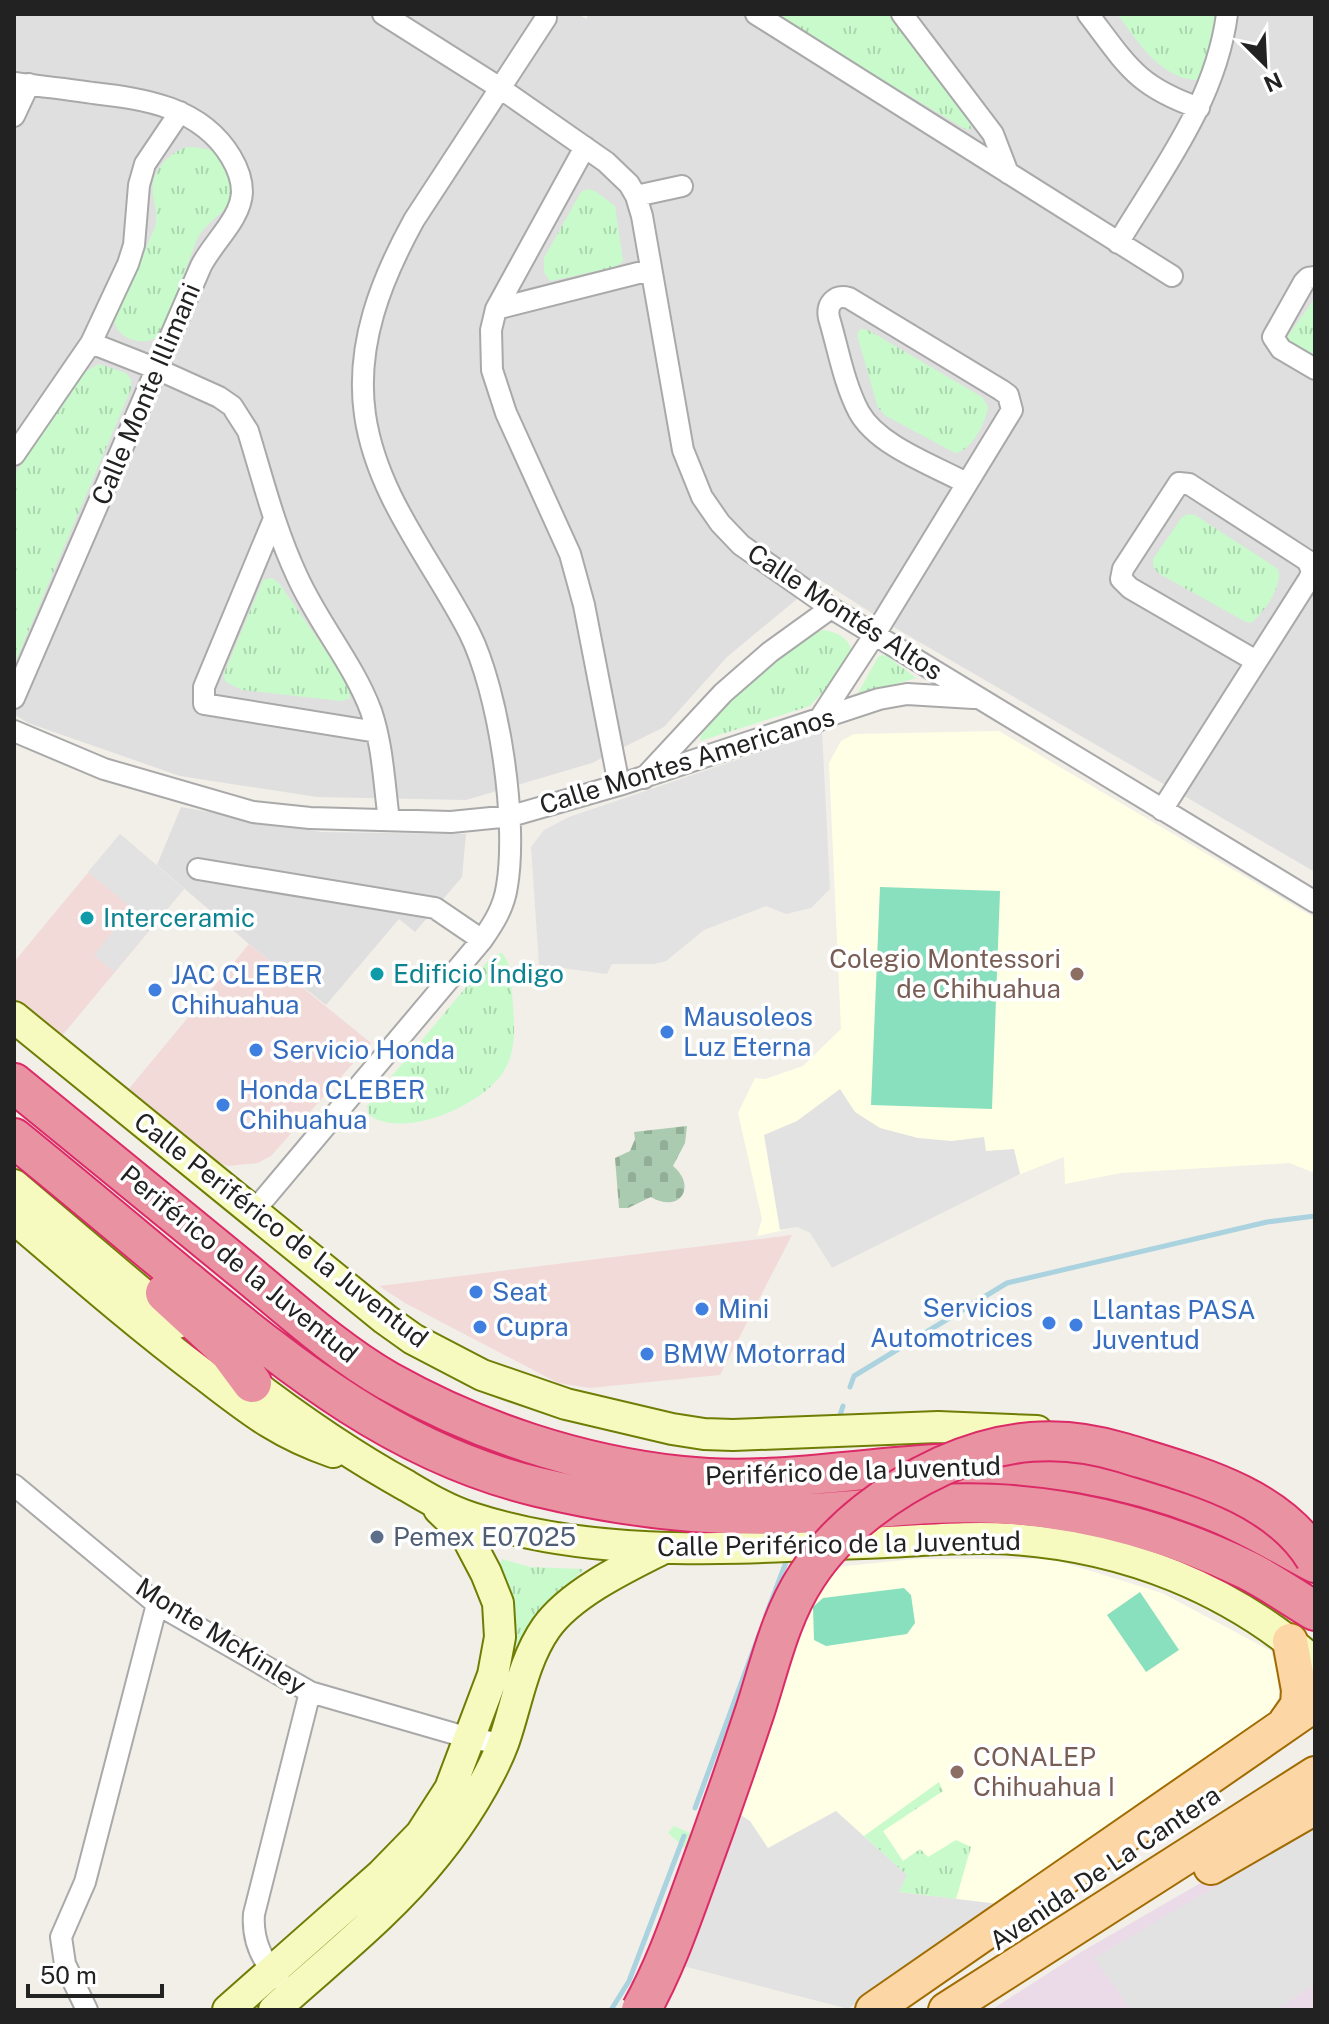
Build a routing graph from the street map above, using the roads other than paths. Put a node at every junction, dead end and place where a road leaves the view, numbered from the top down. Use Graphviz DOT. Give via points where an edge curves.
graph roads {
  1 [pos="383,14"];
  2 [pos="756,14"];
  3 [pos="902,14"];
  4 [pos="1088,14"];
  5 [pos="1227,14"];
  6 [pos="546,18"];
  7 [pos="21,84"];
  8 [pos="500,88"];
  9 [pos="1199,108"];
  10 [pos="180,112"];
  11 [pos="14,116"];
  12 [pos="585,147"];
  13 [pos="1008,173"];
  14 [pos="682,186"];
  15 [pos="636,196"];
  16 [pos="1118,243"];
  17 [pos="650,270"];
  18 [pos="1172,276"];
  19 [pos="1315,277"];
  20 [pos="496,309"];
  21 [pos="91,343"];
  22 [pos="157,369"];
  23 [pos="1315,369"];
  24 [pos="14,455"];
  25 [pos="966,483"];
  26 [pos="273,521"];
  27 [pos="831,608"];
  28 [pos="875,634"];
  29 [pos="1256,661"];
  30 [pos="14,698"];
  31 [pos="977,698"];
  32 [pos="818,721"];
  33 [pos="14,731"];
  34 [pos="377,732"];
  35 [pos="644,778"];
  36 [pos="619,785"];
  37 [pos="1162,810"];
  38 [pos="511,816"];
  39 [pos="389,820"];
  40 [pos="198,869"];
  41 [pos="1315,902"];
  42 [pos="482,940"];
  43 [pos="14,1017"];
  44 [pos="14,1083"];
  45 [pos="14,1139"];
  46 [pos="14,1185"];
  47 [pos="254,1211"];
  48 [pos="14,1218"];
  49 [pos="80,1257"];
  50 [pos="252,1383"];
  51 [pos="368,1464"];
  52 [pos="15,1491"];
  53 [pos="428,1498"];
  54 [pos="1315,1528"];
  55 [pos="664,1548"];
  56 [pos="1315,1560"];
  57 [pos="1299,1602"];
  58 [pos="157,1604"];
  59 [pos="1304,1649"];
  60 [pos="310,1692"];
  61 [pos="1315,1704"];
  62 [pos="1301,1724"];
  63 [pos="469,1738"];
  64 [pos="503,1744"];
  65 [pos="1315,1774"];
  66 [pos="1315,1807"];
  67 [pos="271,1970"];
  68 [pos="283,2002"];
  69 [pos="87,2010"];
  70 [pos="228,2010"];
  71 [pos="641,2010"];
  72 [pos="873,2010"];
  73 [pos="894,2010"];
  74 [pos="946,2010"];
  75 [pos="966,2010"];
  1 -- 8 [label="street"];
  2 -- 13 [label="street"];
  3 -- 13 [label="street" via="993,134"];
  4 -- 9 [label="street" via="1137,76 1166,97"];
  5 -- 9 [label="street" via="1219,60"];
  6 -- 8 [label="street"];
  7 -- 10 [label="street, Calle Monte Illimani" via="143,99"];
  7 -- 11 [label="street"];
  8 -- 12 [label="street"];
  8 -- 38 [label="street" via="414,220 382,281 363,385 370,442 388,493 470,634 486,675"];
  9 -- 16 [label="street"];
  10 -- 21 [label="street" via="145,164 134,245"];
  10 -- 22 [label="street, Calle Monte Illimani" via="228,152 242,192 231,221 201,266"];
  12 -- 15 [label="street" via="618,173"];
  12 -- 20 [label="street"];
  13 -- 16 [label="street"];
  14 -- 15 [label="street"];
  15 -- 17 [label="street, Calle Montés Altos"];
  16 -- 18 [label="street"];
  17 -- 20 [label="street"];
  17 -- 27 [label="street, Calle Montés Altos" via="680,440 702,497 741,545"];
  19 -- 23 [label="street" via="1304,282 1273,337 1281,349"];
  20 -- 36 [label="street" via="492,370 570,554"];
  21 -- 22 [label="street"];
  21 -- 24 [label="street"];
  22 -- 26 [label="street" via="219,397 241,417"];
  22 -- 30 [label="street, Calle Monte Illimani"];
  25 -- 25 [label="street" via="1010,417 1008,395 849,298 835,299 829,318 853,398 867,423 888,442"];
  25 -- 28 [label="street"];
  26 -- 34 [label="street" via="308,600 363,693"];
  26 -- 34 [label="street" via="204,687 204,704"];
  27 -- 28 [label="street, Calle Montés Altos"];
  27 -- 35 [label="street" via="723,693"];
  28 -- 31 [label="street, Calle Montés Altos"];
  28 -- 32 [label="street"];
  29 -- 29 [label="street" via="1309,579 1311,565 1189,484 1179,483 1121,579"];
  29 -- 37 [label="street"];
  31 -- 32 [label="street, Calle Montes Americanos" via="907,694"];
  31 -- 37 [label="street, Calle Montes Americanos"];
  32 -- 35 [label="street, Calle Montes Americanos"];
  33 -- 39 [label="street, Calle Montes Americanos" via="104,769 253,812"];
  34 -- 39 [label="street"];
  35 -- 36 [label="street, Calle Montes Americanos"];
  36 -- 38 [label="street, Calle Montes Americanos"];
  37 -- 41 [label="street, Calle Montes Americanos"];
  38 -- 39 [label="street, Calle Montes Americanos" via="451,822"];
  38 -- 42 [label="street" via="507,887 498,916"];
  40 -- 42 [label="street" via="435,908"];
  42 -- 47 [label="street"];
  43 -- 47 [label="main road, Calle Periférico de la Juventud"];
  44 -- 56 [label="highway, Periférico de la Juventud" via="322,1335 384,1379 491,1431 613,1464 683,1476 772,1477 937,1464 1060,1471 1119,1482 1218,1513"];
  45 -- 50 [label="highway" via="102,1234 229,1352"];
  45 -- 57 [label="highway, Periférico de la Juventud" via="333,1395 424,1449 537,1487 657,1508 795,1514 997,1504 1063,1511 1167,1536 1250,1572"];
  46 -- 49 [label="main road, Calle Periférico de la Juventud"];
  47 -- 54 [label="main road, Calle Periférico de la Juventud" via="413,1339 482,1375 566,1404 704,1434 979,1427 1062,1433 1147,1451 1237,1482"];
  48 -- 49 [label="main road"];
  49 -- 50 [label="main road, Calle Periférico de la Juventud"];
  49 -- 51 [label="main road" via="165,1345 263,1420 293,1438"];
  50 -- 51 [label="main road, Calle Periférico de la Juventud"];
  51 -- 53 [label="main road, Calle Periférico de la Juventud"];
  52 -- 58 [label="street, Monte McKinley"];
  53 -- 55 [label="main road, Calle Periférico de la Juventud" via="470,1517 533,1534"];
  53 -- 63 [label="main road" via="466,1535 498,1603 500,1637 493,1675"];
  55 -- 59 [label="main road, Calle Periférico de la Juventud" via="1011,1538 1057,1544 1163,1570 1205,1588"];
  55 -- 64 [label="main road" via="580,1596 547,1626 527,1662"];
  56 -- 71 [label="highway, bridge" via="1292,1527 1256,1503 1106,1447 1016,1442 972,1452 889,1496 843,1532 807,1575 780,1627 723,1807 661,1975"];
  58 -- 60 [label="street, Monte McKinley"];
  58 -- 69 [label="street" via="85,1882 61,1937 65,1964"];
  59 -- 62 [label="main road"];
  60 -- 63 [label="street, Monte McKinley"];
  60 -- 67 [label="street" via="254,1914 254,1937"];
  61 -- 62 [label="main road"];
  62 -- 72 [label="main road"];
  62 -- 73 [label="main road, Avenida De La Cantera"];
  63 -- 64 [label="street, Monte McKinley"];
  63 -- 67 [label="main road" via="450,1789 421,1834"];
  64 -- 68 [label="main road" via="436,1855 396,1900"];
  65 -- 74 [label="main road, Avenida De La Cantera"];
  66 -- 75 [label="main road"];
  67 -- 68 [label="street"];
  67 -- 70 [label="main road"];
}
